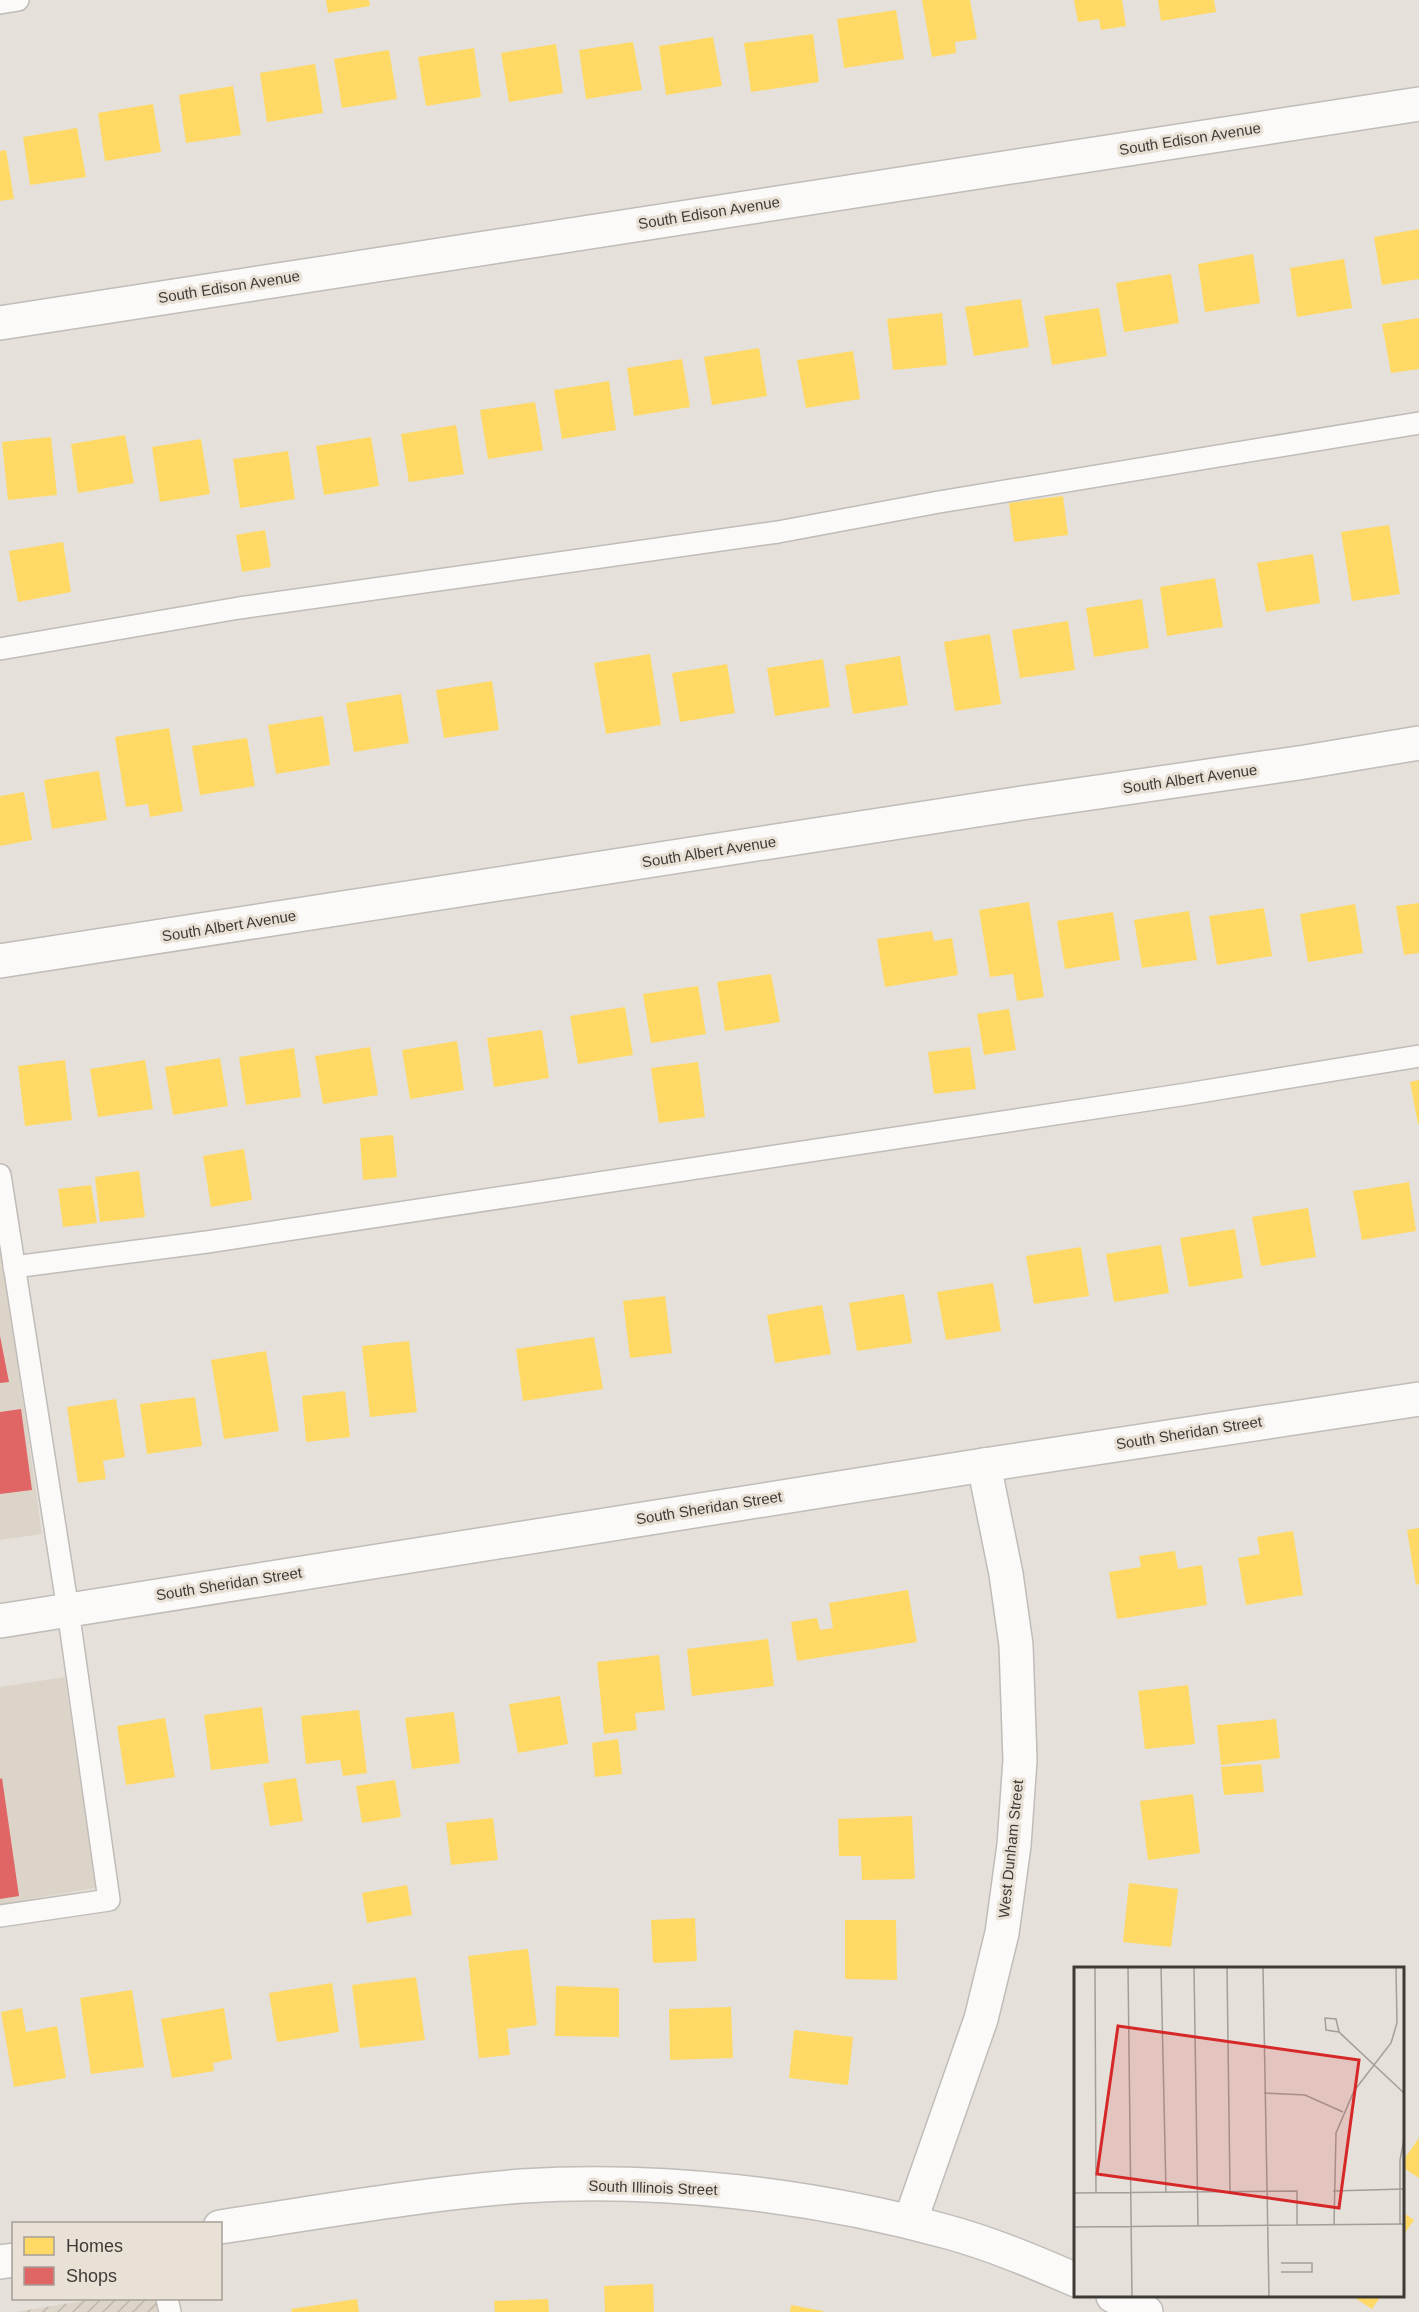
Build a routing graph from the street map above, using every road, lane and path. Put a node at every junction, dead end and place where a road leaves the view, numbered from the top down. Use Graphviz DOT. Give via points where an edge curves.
graph roads {
  1 [pos="18,0"];
  2 [pos="0,3"];
  3 [pos="1419,104"];
  4 [pos="0,323"];
  5 [pos="1419,423"];
  6 [pos="0,649"];
  7 [pos="1419,743"];
  8 [pos="0,961"];
  9 [pos="1419,1056"];
  10 [pos="0,1175"];
  11 [pos="15,1267"];
  12 [pos="1419,1399"];
  13 [pos="984,1464"];
  14 [pos="68,1610"];
  15 [pos="0,1621"];
  16 [pos="0,1916"];
  17 [pos="910,2222"];
  18 [pos="222,2227"];
  19 [pos="1074,2279"];
  20 [pos="1117,2297"];
  21 [pos="1146,2312"];
  1 -- 2 [label="lane"];
  3 -- 4 [label="street, South Edison Avenue"];
  5 -- 6 [label="lane" via="778,532 239,608"];
  7 -- 8 [label="street, South Albert Avenue"];
  9 -- 11 [label="lane" via="207,1242"];
  10 -- 11 [label="lane"];
  11 -- 14 [label="lane"];
  12 -- 13 [label="street, South Sheridan Street"];
  13 -- 14 [label="street, South Sheridan Street"];
  13 -- 17 [label="street, West Dunham Street" via="1016,1645 1020,1760 1014,1845 1002,1933 981,2019"];
  14 -- 15 [label="street, South Sheridan Street"];
  14 -- 16 [label="lane" via="109,1900"];
  17 -- 18 [label="street, South Illinois Street" via="778,2197 619,2185 522,2186"];
  17 -- 19 [label="street, South Illinois Street" via="1014,2254"];
  20 -- 21 [label="street"];
}
